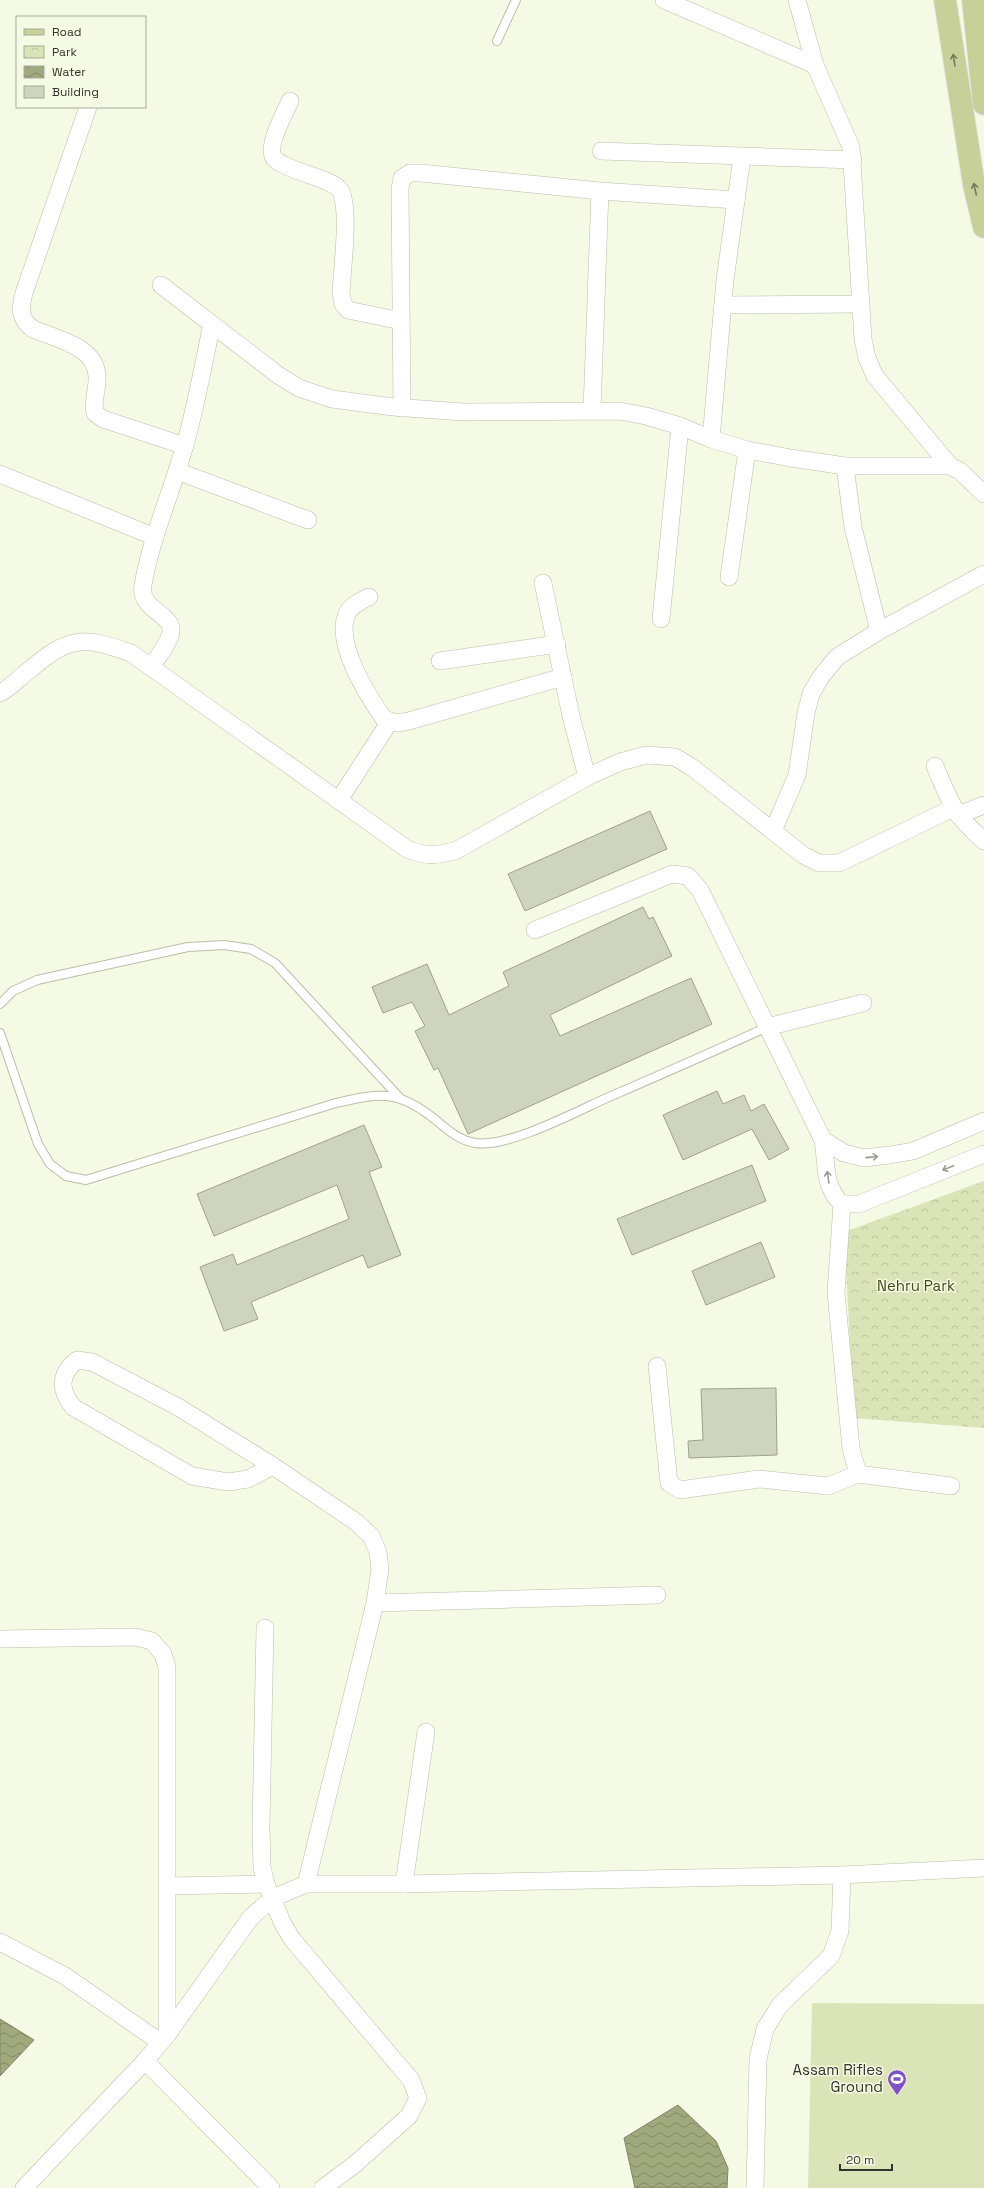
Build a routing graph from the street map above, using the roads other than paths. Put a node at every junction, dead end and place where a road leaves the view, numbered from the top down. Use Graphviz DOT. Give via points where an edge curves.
graph roads {
  1 [pos="516,0"];
  2 [pos="664,0"];
  3 [pos="797,0"];
  4 [pos="945,0"];
  5 [pos="973,0"];
  6 [pos="497,41"];
  7 [pos="815,66"];
  8 [pos="290,101"];
  9 [pos="984,104"];
  10 [pos="88,108"];
  11 [pos="601,151"];
  12 [pos="742,157"];
  13 [pos="853,160"];
  14 [pos="600,191"];
  15 [pos="736,200"];
  16 [pos="984,226"];
  17 [pos="161,285"];
  18 [pos="861,304"];
  19 [pos="723,305"];
  20 [pos="401,321"];
  21 [pos="212,324"];
  22 [pos="402,408"];
  23 [pos="592,410"];
  24 [pos="680,426"];
  25 [pos="711,439"];
  26 [pos="185,446"];
  27 [pos="747,450"];
  28 [pos="845,466"];
  29 [pos="950,466"];
  30 [pos="177,470"];
  31 [pos="0,474"];
  32 [pos="984,494"];
  33 [pos="308,520"];
  34 [pos="155,537"];
  35 [pos="984,574"];
  36 [pos="729,577"];
  37 [pos="542,584"];
  38 [pos="369,597"];
  39 [pos="660,619"];
  40 [pos="879,631"];
  41 [pos="557,644"];
  42 [pos="440,661"];
  43 [pos="151,667"];
  44 [pos="563,677"];
  45 [pos="0,693"];
  46 [pos="390,721"];
  47 [pos="935,766"];
  48 [pos="587,777"];
  49 [pos="339,800"];
  50 [pos="984,805"];
  51 [pos="955,811"];
  52 [pos="773,831"];
  53 [pos="984,841"];
  54 [pos="535,930"];
  55 [pos="863,1003"];
  56 [pos="0,1004"];
  57 [pos="767,1027"];
  58 [pos="0,1033"];
  59 [pos="398,1098"];
  60 [pos="984,1121"];
  61 [pos="823,1140"];
  62 [pos="984,1154"];
  63 [pos="842,1204"];
  64 [pos="657,1366"];
  65 [pos="273,1466"];
  66 [pos="858,1474"];
  67 [pos="951,1486"];
  68 [pos="657,1595"];
  69 [pos="375,1603"];
  70 [pos="265,1628"];
  71 [pos="0,1639"];
  72 [pos="426,1732"];
  73 [pos="984,1868"];
  74 [pos="842,1876"];
  75 [pos="306,1884"];
  76 [pos="404,1884"];
  77 [pos="168,1886"];
  78 [pos="270,1891"];
  79 [pos="0,1942"];
  80 [pos="164,2039"];
  81 [pos="145,2061"];
  82 [pos="24,2188"];
  83 [pos="271,2188"];
  84 [pos="323,2188"];
  85 [pos="755,2188"];
  1 -- 6 [label="lane"];
  2 -- 7 [label="street"];
  3 -- 7 [label="street"];
  16 -- 4 [label="main road, one-way" via="974,185"];
  5 -- 9 [label="main road"];
  7 -- 13 [label="street" via="851,147"];
  8 -- 20 [label="street" via="271,150 274,158 332,184 341,191 345,208 341,293 343,304 348,310"];
  10 -- 26 [label="street" via="24,292 21,315 25,323 33,329 89,354 95,363 97,376 95,413 103,419"];
  11 -- 12 [label="street"];
  12 -- 13 [label="street"];
  12 -- 15 [label="street"];
  13 -- 18 [label="street"];
  14 -- 15 [label="street"];
  14 -- 20 [label="street" via="421,173 410,173 402,178"];
  14 -- 23 [label="street"];
  15 -- 19 [label="street"];
  17 -- 21 [label="street"];
  18 -- 19 [label="street"];
  18 -- 29 [label="street" via="863,339 867,358 875,376"];
  19 -- 25 [label="street"];
  20 -- 22 [label="street"];
  21 -- 22 [label="street" via="299,388 332,399"];
  21 -- 26 [label="street"];
  22 -- 23 [label="street" via="463,412"];
  23 -- 24 [label="street" via="620,411"];
  24 -- 25 [label="street"];
  24 -- 39 [label="street"];
  25 -- 27 [label="street"];
  26 -- 30 [label="street"];
  27 -- 28 [label="street"];
  27 -- 36 [label="street"];
  28 -- 29 [label="street"];
  28 -- 40 [label="street" via="853,527"];
  29 -- 32 [label="street" via="960,471"];
  30 -- 33 [label="street"];
  30 -- 34 [label="street"];
  31 -- 34 [label="street"];
  34 -- 43 [label="street" via="142,586 142,597 170,625 170,636"];
  35 -- 40 [label="street"];
  37 -- 41 [label="street"];
  38 -- 46 [label="street" via="357,602 346,616 347,648 364,687 384,719"];
  40 -- 52 [label="street" via="837,657 811,694 797,775"];
  41 -- 42 [label="street"];
  41 -- 44 [label="street"];
  43 -- 45 [label="street" via="131,653 101,642 81,641 63,646 38,662"];
  43 -- 49 [label="street"];
  44 -- 46 [label="street" via="409,721"];
  44 -- 48 [label="street"];
  46 -- 49 [label="street"];
  47 -- 51 [label="street"];
  48 -- 49 [label="street" via="458,850 441,855 422,855 407,849"];
  48 -- 52 [label="street" via="620,762 646,755 675,756"];
  50 -- 51 [label="street"];
  51 -- 52 [label="street" via="839,863 819,863 803,855"];
  51 -- 53 [label="street"];
  54 -- 57 [label="street" via="672,874 688,876 700,890"];
  55 -- 57 [label="street"];
  56 -- 59 [label="lane" via="13,991 37,980 173,950 224,945 251,949 275,963"];
  57 -- 59 [label="lane" via="538,1128 496,1143 476,1143 456,1137 421,1108"];
  57 -- 61 [label="street"];
  58 -- 59 [label="lane" via="38,1144 50,1164 66,1176 86,1180 336,1103 375,1094"];
  61 -- 60 [label="street, one-way" via="844,1153 864,1158 884,1156 913,1151"];
  63 -- 61 [label="street, one-way" via="833,1195 827,1178"];
  62 -- 63 [label="street, one-way" via="859,1204"];
  63 -- 66 [label="street" via="836,1293 851,1448"];
  64 -- 66 [label="street" via="669,1483 680,1490 759,1479 828,1486"];
  65 -- 65 [label="street" via="178,1407 92,1362 77,1360 67,1368 62,1385 65,1397 73,1407 192,1476 228,1482 248,1479"];
  65 -- 69 [label="street" via="356,1522 371,1536 378,1552 380,1569"];
  66 -- 67 [label="street"];
  68 -- 69 [label="street"];
  69 -- 75 [label="street"];
  70 -- 78 [label="street" via="261,1827 262,1867"];
  71 -- 77 [label="street" via="135,1637 152,1641 163,1654 167,1668"];
  72 -- 76 [label="street"];
  73 -- 74 [label="street"];
  74 -- 76 [label="street"];
  74 -- 85 [label="street" via="840,1931 831,1956 780,2005 765,2029 758,2059"];
  75 -- 76 [label="street"];
  75 -- 78 [label="street"];
  77 -- 78 [label="street"];
  77 -- 80 [label="street"];
  78 -- 80 [label="street"];
  78 -- 84 [label="street" via="292,1939 411,2080 418,2098 409,2116 354,2165"];
  79 -- 80 [label="street" via="65,1976"];
  80 -- 81 [label="street"];
  81 -- 82 [label="street"];
  81 -- 83 [label="street"];
}
